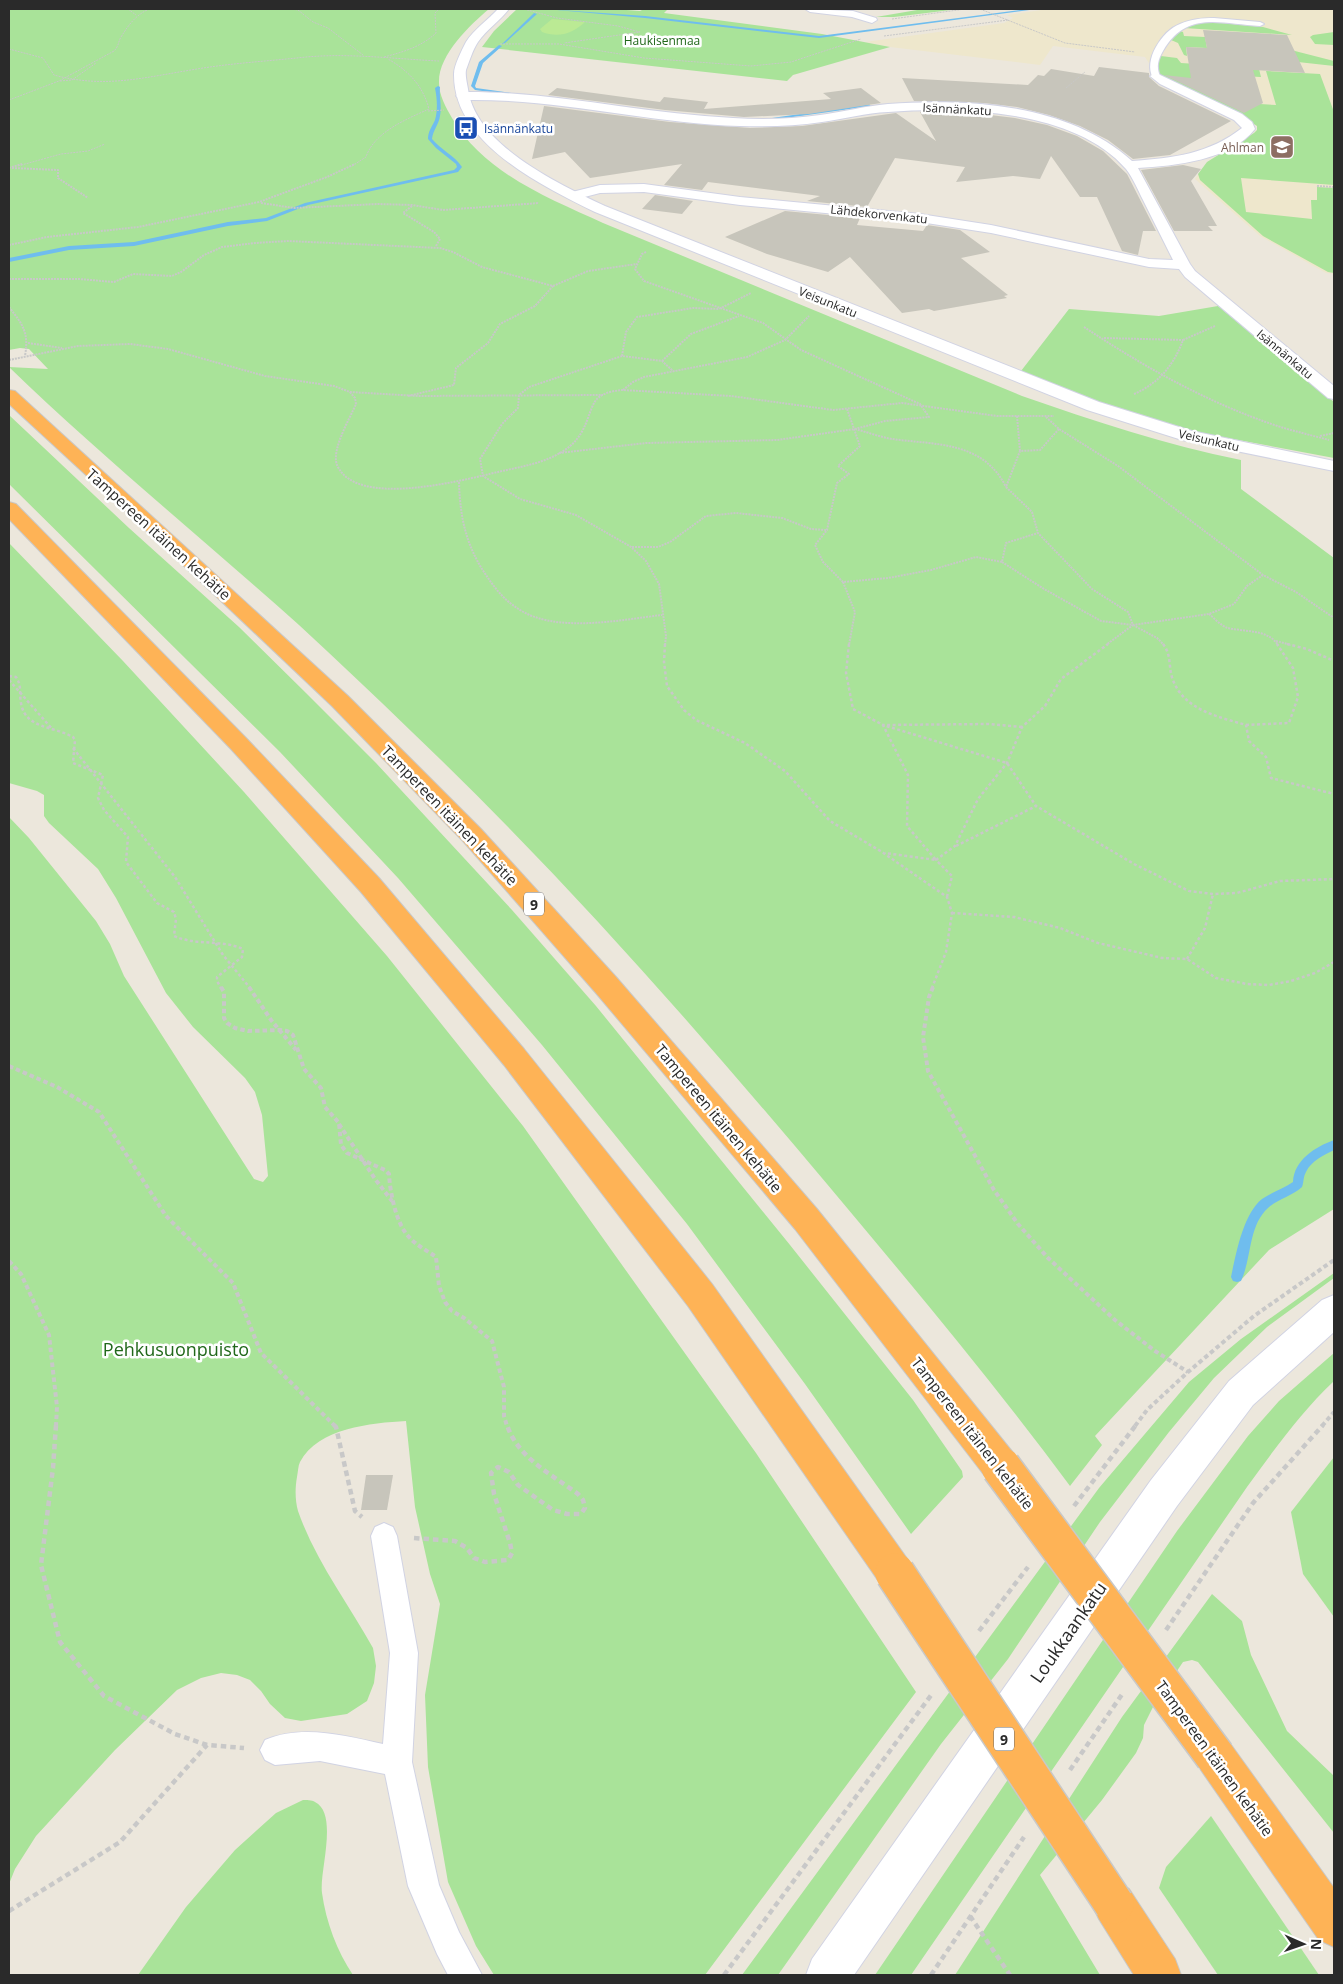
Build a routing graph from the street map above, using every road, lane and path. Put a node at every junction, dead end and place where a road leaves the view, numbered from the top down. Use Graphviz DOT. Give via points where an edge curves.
graph roads {
  1 [pos="128,9"];
  2 [pos="149,9"];
  3 [pos="292,9"];
  4 [pos="298,9"];
  5 [pos="439,9"];
  6 [pos="504,9"];
  7 [pos="524,9"];
  8 [pos="810,9"];
  9 [pos="965,9"];
  10 [pos="980,9"];
  11 [pos="136,15"];
  12 [pos="872,20"];
  13 [pos="1008,20"];
  14 [pos="1260,24"];
  15 [pos="1175,29"];
  16 [pos="1192,32"];
  17 [pos="880,37"];
  18 [pos="866,39"];
  19 [pos="559,44"];
  20 [pos="470,45"];
  21 [pos="9,49"];
  22 [pos="363,55"];
  23 [pos="1156,55"];
  24 [pos="383,58"];
  25 [pos="388,59"];
  26 [pos="462,61"];
  27 [pos="97,62"];
  28 [pos="1085,72"];
  29 [pos="1156,76"];
  30 [pos="64,78"];
  31 [pos="72,80"];
  32 [pos="59,81"];
  33 [pos="1066,88"];
  34 [pos="462,96"];
  35 [pos="9,100"];
  36 [pos="439,110"];
  37 [pos="428,111"];
  38 [pos="105,144"];
  39 [pos="1130,165"];
  40 [pos="9,168"];
  41 [pos="1316,186"];
  42 [pos="1334,187"];
  43 [pos="573,196"];
  44 [pos="88,198"];
  45 [pos="259,202"];
  46 [pos="546,202"];
  47 [pos="412,205"];
  48 [pos="9,244"];
  49 [pos="436,246"];
  50 [pos="650,250"];
  51 [pos="637,264"];
  52 [pos="1183,265"];
  53 [pos="9,279"];
  54 [pos="553,286"];
  55 [pos="756,291"];
  56 [pos="828,302"];
  57 [pos="9,307"];
  58 [pos="719,309"];
  59 [pos="739,316"];
  60 [pos="1243,319"];
  61 [pos="1084,327"];
  62 [pos="1102,338"];
  63 [pos="785,340"];
  64 [pos="1183,340"];
  65 [pos="28,343"];
  66 [pos="67,348"];
  67 [pos="25,356"];
  68 [pos="622,356"];
  69 [pos="9,360"];
  70 [pos="662,361"];
  71 [pos="673,370"];
  72 [pos="1166,375"];
  73 [pos="622,390"];
  74 [pos="350,392"];
  75 [pos="519,394"];
  76 [pos="604,394"];
  77 [pos="1334,394"];
  78 [pos="9,395"];
  79 [pos="408,396"];
  80 [pos="920,404"];
  81 [pos="1093,406"];
  82 [pos="847,409"];
  83 [pos="1017,416"];
  84 [pos="855,429"];
  85 [pos="1059,430"];
  86 [pos="1334,433"];
  87 [pos="1319,436"];
  88 [pos="1334,442"];
  89 [pos="1020,451"];
  90 [pos="558,454"];
  91 [pos="1334,466"];
  92 [pos="482,476"];
  93 [pos="459,482"];
  94 [pos="1006,487"];
  95 [pos="9,508"];
  96 [pos="827,530"];
  97 [pos="1038,533"];
  98 [pos="631,547"];
  99 [pos="1002,562"];
  100 [pos="1263,575"];
  101 [pos="843,582"];
  102 [pos="662,614"];
  103 [pos="1209,614"];
  104 [pos="1334,618"];
  105 [pos="1133,625"];
  106 [pos="1275,640"];
  107 [pos="1334,661"];
  108 [pos="9,676"];
  109 [pos="9,680"];
  110 [pos="20,691"];
  111 [pos="883,724"];
  112 [pos="1246,725"];
  113 [pos="1022,726"];
  114 [pos="54,730"];
  115 [pos="73,748"];
  116 [pos="1008,763"];
  117 [pos="90,770"];
  118 [pos="102,786"];
  119 [pos="1334,794"];
  120 [pos="1036,806"];
  121 [pos="955,846"];
  122 [pos="882,852"];
  123 [pos="936,860"];
  124 [pos="1334,879"];
  125 [pos="1213,894"];
  126 [pos="946,896"];
  127 [pos="952,913"];
  128 [pos="216,943"];
  129 [pos="1188,960"];
  130 [pos="1334,962"];
  131 [pos="231,965"];
  132 [pos="280,1030"];
  133 [pos="297,1052"];
  134 [pos="9,1066"];
  135 [pos="339,1123"];
  136 [pos="363,1160"];
  137 [pos="393,1202"];
  138 [pos="1334,1260"];
  139 [pos="9,1261"];
  140 [pos="1334,1311"];
  141 [pos="384,1536"];
  142 [pos="208,1745"];
  143 [pos="275,1750"];
  144 [pos="397,1762"];
  145 [pos="9,1911"];
  146 [pos="970,1916"];
  147 [pos="1334,1924"];
  148 [pos="466,1975"];
  149 [pos="828,1975"];
  150 [pos="1010,1975"];
  151 [pos="1159,1975"];
  1 -- 11 [label="path"];
  2 -- 11 [label="path"];
  3 -- 4 [label="path"];
  4 -- 22 [label="path"];
  5 -- 24 [label="path" via="435,13 436,33 430,39"];
  6 -- 20 [label="street, Veisunkatu" via="486,23"];
  7 -- 19 [label="path" via="640,32"];
  8 -- 12 [label="street" via="853,14"];
  9 -- 12 [label="path"];
  10 -- 13 [label="path"];
  11 -- 27 [label="path" via="120,38 119,46"];
  13 -- 17 [label="path"];
  13 -- 23 [label="path" via="1065,43"];
  14 -- 15 [label="lane" via="1204,20"];
  15 -- 16 [label="lane"];
  15 -- 23 [label="lane"];
  18 -- 19 [label="path" via="791,62 751,66 644,58"];
  19 -- 20 [label="path"];
  20 -- 26 [label="street, Veisunkatu"];
  21 -- 30 [label="path" via="42,58 54,75"];
  22 -- 24 [label="path"];
  22 -- 31 [label="path" via="253,62 120,83"];
  23 -- 29 [label="lane" via="1152,65"];
  24 -- 25 [label="path"];
  25 -- 26 [label="path"];
  25 -- 37 [label="path" via="398,64 423,88"];
  26 -- 34 [label="street, Veisunkatu" via="459,79"];
  27 -- 30 [label="path"];
  27 -- 31 [label="path"];
  28 -- 33 [label="path"];
  29 -- 39 [label="street" via="1246,122 1249,129 1202,156"];
  30 -- 31 [label="path"];
  30 -- 32 [label="path"];
  31 -- 32 [label="path"];
  32 -- 35 [label="path"];
  34 -- 39 [label="street, Isännänkatu" via="521,97 670,117 751,123 810,120 911,106 978,108 1072,129 1099,141"];
  34 -- 43 [label="street, Veisunkatu" via="472,119 487,138 526,169"];
  36 -- 37 [label="path"];
  37 -- 45 [label="path" via="395,125 369,148 362,161 327,178"];
  38 -- 40 [label="path" via="88,151 61,154"];
  39 -- 52 [label="street, Isännänkatu"];
  40 -- 44 [label="path" via="58,170 58,178"];
  41 -- 42 [label="path"];
  43 -- 52 [label="street, Lähdekorvenkatu" via="600,189 644,188 740,201 910,217 991,229 1137,261"];
  43 -- 56 [label="street, Veisunkatu"];
  45 -- 47 [label="path" via="294,208"];
  45 -- 48 [label="path" via="138,227"];
  46 -- 47 [label="path" via="443,210"];
  47 -- 49 [label="path" via="403,213 434,232 440,239"];
  49 -- 53 [label="path" via="421,248 288,241 255,243 222,247 172,276 134,274 114,282"];
  49 -- 54 [label="path" via="482,266"];
  50 -- 51 [label="path" via="642,254"];
  51 -- 54 [label="path" via="588,270"];
  51 -- 58 [label="path" via="635,270 644,281"];
  52 -- 60 [label="street, Isännänkatu"];
  54 -- 79 [label="path" via="535,306 500,324 488,343 456,368 454,385"];
  55 -- 58 [label="path"];
  56 -- 63 [label="path" via="824,308 807,317"];
  56 -- 81 [label="street, Veisunkatu"];
  57 -- 65 [label="path" via="26,330"];
  58 -- 59 [label="path"];
  58 -- 68 [label="path" via="693,308 637,318 626,332"];
  59 -- 63 [label="path" via="763,323"];
  59 -- 70 [label="path" via="691,334"];
  60 -- 64 [label="path" via="1217,325"];
  60 -- 77 [label="street, Isännänkatu"];
  61 -- 62 [label="path"];
  62 -- 64 [label="path"];
  62 -- 72 [label="path"];
  63 -- 71 [label="path" via="747,358"];
  63 -- 80 [label="path"];
  64 -- 72 [label="path" via="1179,354"];
  65 -- 66 [label="path"];
  65 -- 67 [label="path"];
  66 -- 67 [label="path"];
  66 -- 74 [label="path" via="130,344 168,349 265,376 334,386"];
  67 -- 69 [label="path"];
  68 -- 70 [label="path"];
  68 -- 75 [label="path" via="529,387"];
  70 -- 71 [label="path"];
  71 -- 73 [label="path" via="644,377"];
  72 -- 81 [label="path" via="1137,393"];
  72 -- 87 [label="path" via="1206,397 1263,421"];
  73 -- 76 [label="path"];
  73 -- 82 [label="path" via="731,396 820,409"];
  74 -- 79 [label="path"];
  74 -- 93 [label="path" via="356,404 336,450 337,464 347,478 369,487 398,490"];
  75 -- 76 [label="path"];
  75 -- 79 [label="path"];
  75 -- 92 [label="path" via="518,408 502,424 480,459"];
  76 -- 90 [label="path" via="589,410 576,442"];
  78 -- 147 [label="highway, Tampereen itäinen kehätie / 9, bridge" via="340,701 472,835 606,985 799,1212 1001,1467 1215,1756"];
  80 -- 82 [label="path" via="902,402"];
  80 -- 83 [label="path" via="967,413"];
  80 -- 84 [label="path" via="929,417 885,421"];
  81 -- 91 [label="street, Veisunkatu" via="1188,436"];
  82 -- 84 [label="path"];
  83 -- 85 [label="path" via="1045,417"];
  83 -- 89 [label="path"];
  84 -- 90 [label="path" via="777,440 646,443"];
  84 -- 94 [label="path" via="958,449 996,469"];
  84 -- 96 [label="path" via="860,446 838,466 849,474 837,484"];
  85 -- 89 [label="path" via="1040,450"];
  85 -- 100 [label="path" via="1118,466"];
  86 -- 87 [label="path"];
  87 -- 88 [label="path"];
  89 -- 94 [label="path"];
  90 -- 92 [label="path" via="540,462"];
  92 -- 93 [label="path"];
  92 -- 98 [label="path" via="520,498 576,515"];
  93 -- 102 [label="path" via="462,531 473,558 501,596 520,611 544,619 586,622"];
  94 -- 97 [label="path" via="1032,512"];
  95 -- 151 [label="highway, 9, bridge" via="239,744 363,878 514,1057 700,1295 895,1573"];
  96 -- 98 [label="path" via="811,529 782,518 736,513 706,516 658,547"];
  96 -- 101 [label="path" via="815,545 823,562"];
  97 -- 99 [label="path" via="1006,543"];
  97 -- 105 [label="path" via="1092,590 1128,612"];
  98 -- 102 [label="path" via="646,561 659,584"];
  99 -- 101 [label="path" via="976,557 932,570"];
  99 -- 105 [label="path" via="1044,590 1101,621"];
  100 -- 103 [label="path" via="1247,586 1234,604"];
  100 -- 104 [label="path" via="1296,592"];
  101 -- 111 [label="path" via="856,612 846,673 853,709"];
  102 -- 122 [label="path" via="667,686 684,710 696,720 758,752 784,772 830,821"];
  103 -- 105 [label="path"];
  103 -- 106 [label="path" via="1226,628 1250,630"];
  105 -- 112 [label="path" via="1163,644 1170,657 1174,681 1186,699 1207,713"];
  105 -- 113 [label="path" via="1061,678 1045,706"];
  106 -- 107 [label="path" via="1307,648"];
  106 -- 112 [label="path" via="1293,668 1298,697 1289,723"];
  108 -- 110 [label="path" via="19,679"];
  109 -- 110 [label="path"];
  110 -- 114 [label="path"];
  110 -- 114 [label="path" via="19,704 26,718 40,727"];
  111 -- 113 [label="path"];
  111 -- 116 [label="path"];
  111 -- 123 [label="path" via="908,775 907,826"];
  112 -- 119 [label="path" via="1250,741 1266,757 1271,778"];
  113 -- 116 [label="path"];
  114 -- 115 [label="path" via="73,737"];
  115 -- 117 [label="path"];
  115 -- 117 [label="path" via="73,763"];
  116 -- 120 [label="path"];
  116 -- 121 [label="path" via="978,800"];
  117 -- 118 [label="path"];
  117 -- 118 [label="path" via="103,775"];
  118 -- 128 [label="path" via="175,877"];
  118 -- 128 [label="path" via="98,798 100,803 129,840 126,862 154,899 174,912 174,936"];
  120 -- 121 [label="path"];
  120 -- 125 [label="path" via="1134,864 1189,891"];
  121 -- 123 [label="path"];
  122 -- 123 [label="path"];
  122 -- 126 [label="path"];
  123 -- 126 [label="path" via="952,876"];
  124 -- 125 [label="path" via="1280,881 1237,893"];
  125 -- 129 [label="path" via="1205,928"];
  126 -- 127 [label="path"];
  127 -- 129 [label="path" via="1014,917 1060,928 1098,943 1162,958"];
  127 -- 138 [label="path" via="946,952 929,998 923,1037 928,1072 994,1190 1018,1224 1048,1258 1115,1320 1188,1372 1254,1316"];
  128 -- 131 [label="path"];
  128 -- 131 [label="path" via="243,949 242,957"];
  129 -- 130 [label="path" via="1216,978 1269,985 1315,973"];
  131 -- 132 [label="path"];
  131 -- 132 [label="path" via="217,977 224,992 224,1018 227,1023 248,1031"];
  132 -- 133 [label="path"];
  132 -- 133 [label="path" via="293,1035"];
  133 -- 135 [label="path" via="304,1069 321,1088 325,1107"];
  134 -- 141 [label="path" via="57,1087 99,1112 166,1216 233,1283 261,1353 336,1427 355,1511"];
  135 -- 136 [label="path"];
  135 -- 136 [label="path" via="341,1145"];
  136 -- 137 [label="path"];
  136 -- 137 [label="path" via="389,1174"];
  137 -- 141 [label="path" via="409,1238 436,1257 439,1286 445,1302 492,1341 504,1387 504,1416 511,1437 525,1456 578,1494 585,1508 581,1514 552,1510 498,1466 491,1474 491,1485 510,1542 512,1553 508,1560 479,1560 455,1541"];
  139 -- 142 [label="path" via="21,1274 49,1335 57,1407 41,1565 60,1642 104,1696 176,1734"];
  140 -- 149 [label="street, Loukkaankatu" via="1241,1394 1164,1493"];
  141 -- 144 [label="lane" via="404,1653"];
  142 -- 143 [label="path"];
  142 -- 145 [label="path" via="120,1842"];
  143 -- 144 [label="lane" via="320,1746"];
  144 -- 148 [label="lane" via="424,1886 448,1943"];
  146 -- 150 [label="path"];
}
